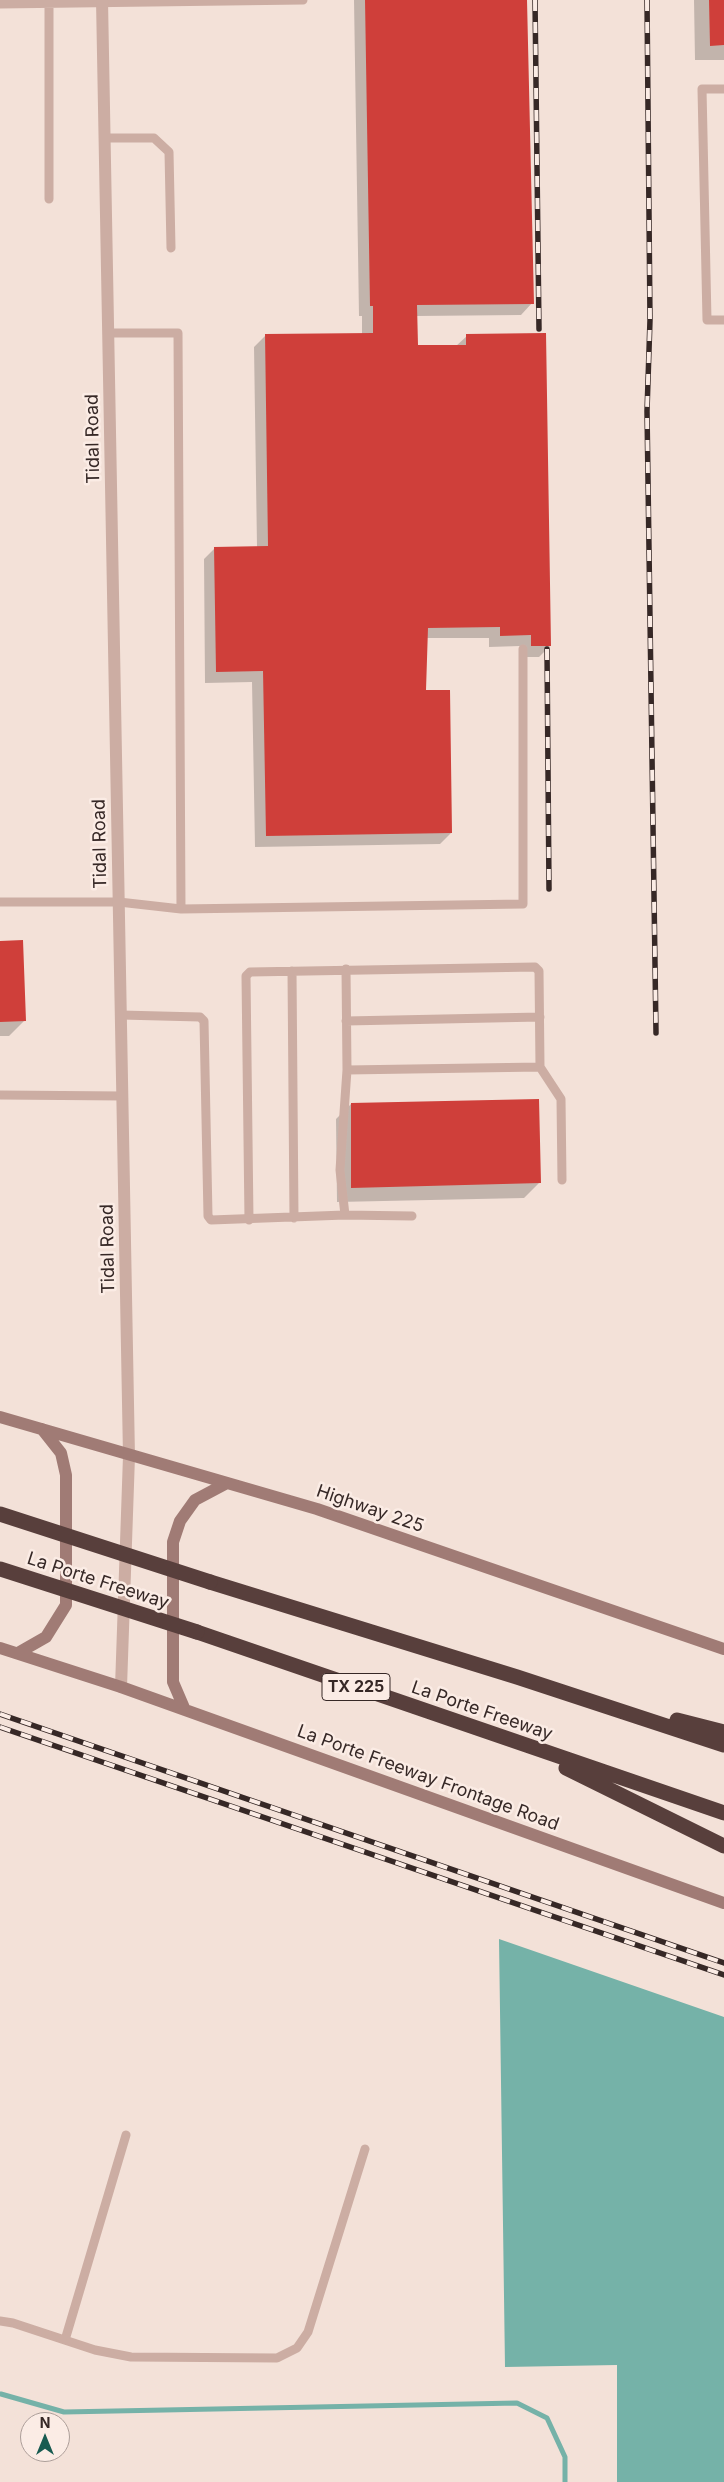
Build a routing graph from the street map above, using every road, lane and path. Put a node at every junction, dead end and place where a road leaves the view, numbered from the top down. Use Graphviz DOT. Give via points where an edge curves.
graph roads {
  1 [pos="303,0"];
  2 [pos="102,2"];
  3 [pos="46,3"];
  4 [pos="0,4"];
  5 [pos="724,89"];
  6 [pos="105,138"];
  7 [pos="49,199"];
  8 [pos="171,248"];
  9 [pos="724,320"];
  10 [pos="108,333"];
  11 [pos="522,649"];
  12 [pos="0,902"];
  13 [pos="119,902"];
  14 [pos="181,908"];
  15 [pos="346,969"];
  16 [pos="292,970"];
  17 [pos="121,1015"];
  18 [pos="540,1017"];
  19 [pos="346,1021"];
  20 [pos="540,1067"];
  21 [pos="347,1070"];
  22 [pos="0,1095"];
  23 [pos="123,1096"];
  24 [pos="562,1180"];
  25 [pos="345,1215"];
  26 [pos="412,1216"];
  27 [pos="294,1218"];
  28 [pos="249,1220"];
  29 [pos="0,1417"];
  30 [pos="42,1429"];
  31 [pos="129,1456"];
  32 [pos="227,1484"];
  33 [pos="0,1514"];
  34 [pos="0,1569"];
  35 [pos="0,1648"];
  36 [pos="724,1649"];
  37 [pos="18,1653"];
  38 [pos="517,1677"];
  39 [pos="121,1687"];
  40 [pos="185,1710"];
  41 [pos="724,1732"];
  42 [pos="515,1743"];
  43 [pos="724,1745"];
  44 [pos="724,1812"];
  45 [pos="724,1846"];
  46 [pos="724,1903"];
  47 [pos="126,2135"];
  48 [pos="365,2149"];
  49 [pos="0,2321"];
  50 [pos="65,2340"];
  1 -- 2 [label="lane"];
  2 -- 3 [label="lane"];
  2 -- 6 [label="street, Tidal Road"];
  3 -- 4 [label="lane"];
  3 -- 7 [label="lane"];
  5 -- 9 [label="lane" via="702,89 707,320"];
  6 -- 8 [label="lane" via="154,138 169,152"];
  6 -- 10 [label="street, Tidal Road"];
  10 -- 13 [label="street, Tidal Road"];
  10 -- 14 [label="lane" via="178,333"];
  11 -- 14 [label="lane" via="522,904"];
  12 -- 13 [label="lane"];
  13 -- 14 [label="lane"];
  13 -- 17 [label="street, Tidal Road"];
  15 -- 16 [label="lane"];
  15 -- 18 [label="lane" via="535,967 539,970"];
  15 -- 19 [label="lane"];
  16 -- 27 [label="lane"];
  16 -- 28 [label="lane" via="250,972 246,976"];
  17 -- 23 [label="street, Tidal Road"];
  17 -- 28 [label="lane" via="200,1017 204,1020 208,1216 211,1220"];
  18 -- 19 [label="lane"];
  18 -- 20 [label="lane"];
  19 -- 21 [label="lane"];
  20 -- 21 [label="lane"];
  20 -- 24 [label="lane" via="561,1099"];
  21 -- 25 [label="lane" via="340,1170"];
  22 -- 23 [label="lane"];
  23 -- 31 [label="street, Tidal Road"];
  25 -- 26 [label="lane"];
  25 -- 27 [label="lane"];
  27 -- 28 [label="lane"];
  29 -- 30 [label="main road, Highway 225"];
  30 -- 31 [label="main road, Highway 225"];
  30 -- 37 [label="main road" via="61,1453 66,1475 66,1605 46,1637"];
  31 -- 32 [label="main road, Highway 225"];
  31 -- 39 [label="street, Tidal Road"];
  32 -- 36 [label="main road, Highway 225" via="317,1510"];
  32 -- 40 [label="main road" via="195,1500 180,1521 173,1542 173,1682"];
  33 -- 38 [label="highway, La Porte Freeway, bridge"];
  34 -- 42 [label="highway, La Porte Freeway / TX 225, bridge" via="197,1632"];
  35 -- 37 [label="main road"];
  37 -- 39 [label="main road"];
  38 -- 41 [label="highway"];
  38 -- 43 [label="highway, La Porte Freeway"];
  39 -- 40 [label="main road, La Porte Freeway Frontage Road"];
  40 -- 46 [label="main road, La Porte Freeway Frontage Road"];
  42 -- 44 [label="highway, La Porte Freeway / TX 225"];
  42 -- 45 [label="highway"];
  47 -- 50 [label="lane"];
  48 -- 50 [label="lane" via="308,2332 297,2348 277,2358 131,2357"];
  49 -- 50 [label="lane"];
}
